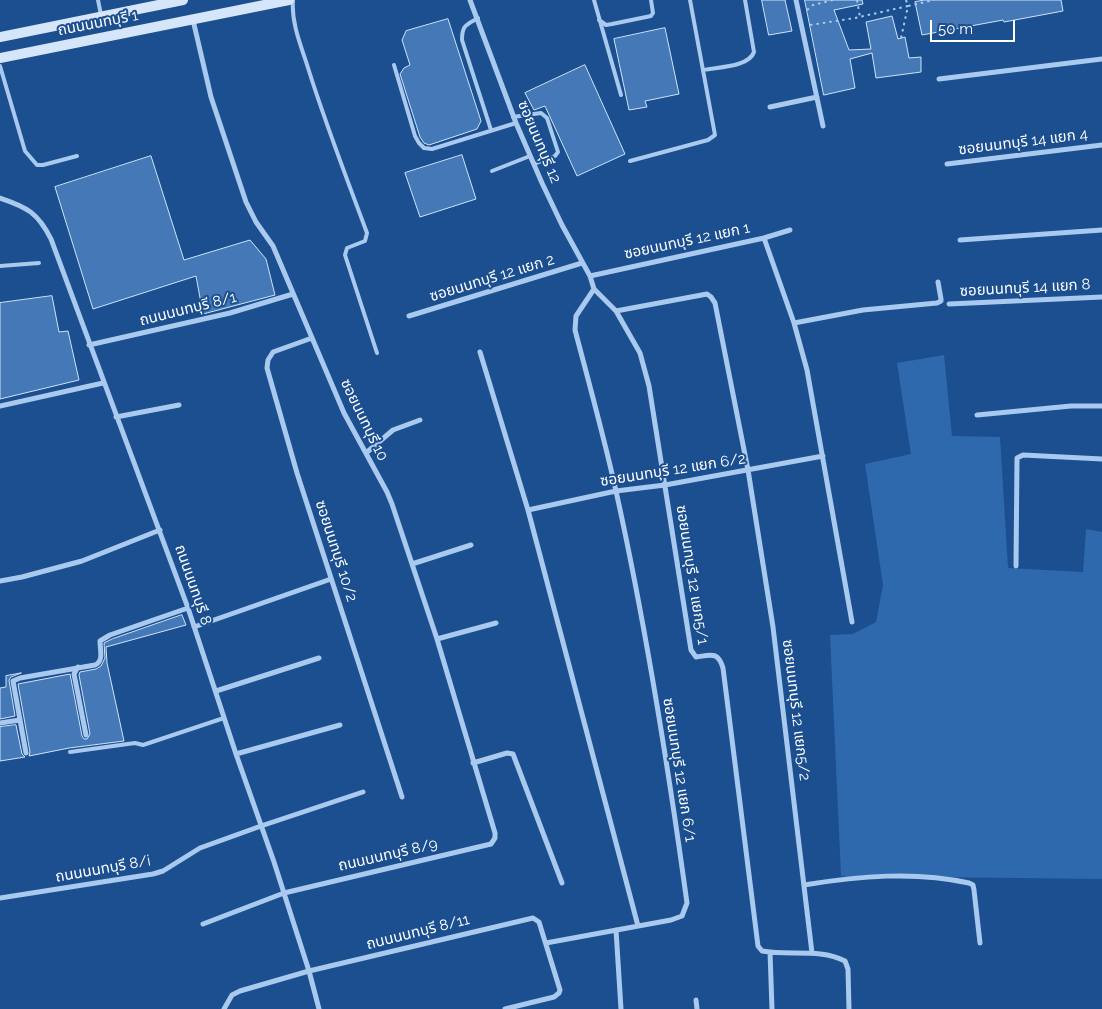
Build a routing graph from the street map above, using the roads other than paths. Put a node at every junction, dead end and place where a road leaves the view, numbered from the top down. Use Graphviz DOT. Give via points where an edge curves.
graph roads {
  1 [pos="98,0"];
  2 [pos="180,0"];
  3 [pos="291,0"];
  4 [pos="470,0"];
  5 [pos="594,0"];
  6 [pos="651,0"];
  7 [pos="690,0"];
  8 [pos="745,0"];
  9 [pos="796,0"];
  10 [pos="102,16"];
  11 [pos="478,18"];
  12 [pos="193,20"];
  13 [pos="599,20"];
  14 [pos="0,37"];
  15 [pos="0,58"];
  16 [pos="1102,59"];
  17 [pos="394,65"];
  18 [pos="0,66"];
  19 [pos="704,70"];
  20 [pos="939,79"];
  21 [pos="621,95"];
  22 [pos="817,97"];
  23 [pos="770,107"];
  24 [pos="513,117"];
  25 [pos="516,123"];
  26 [pos="823,126"];
  27 [pos="491,130"];
  28 [pos="1102,145"];
  29 [pos="77,156"];
  30 [pos="530,156"];
  31 [pos="630,161"];
  32 [pos="534,164"];
  33 [pos="947,164"];
  34 [pos="492,171"];
  35 [pos="0,198"];
  36 [pos="790,230"];
  37 [pos="1102,230"];
  38 [pos="764,238"];
  39 [pos="960,240"];
  40 [pos="39,263"];
  41 [pos="582,263"];
  42 [pos="0,266"];
  43 [pos="590,276"];
  44 [pos="938,282"];
  45 [pos="594,289"];
  46 [pos="293,294"];
  47 [pos="1102,297"];
  48 [pos="949,304"];
  49 [pos="616,311"];
  50 [pos="409,316"];
  51 [pos="794,323"];
  52 [pos="312,338"];
  53 [pos="89,346"];
  54 [pos="480,352"];
  55 [pos="376,353"];
  56 [pos="103,382"];
  57 [pos="179,405"];
  58 [pos="0,406"];
  59 [pos="1102,406"];
  60 [pos="977,415"];
  61 [pos="116,417"];
  62 [pos="420,420"];
  63 [pos="366,453"];
  64 [pos="823,456"];
  65 [pos="1102,459"];
  66 [pos="748,470"];
  67 [pos="665,484"];
  68 [pos="616,491"];
  69 [pos="528,510"];
  70 [pos="160,530"];
  71 [pos="471,545"];
  72 [pos="412,564"];
  73 [pos="1016,566"];
  74 [pos="331,579"];
  75 [pos="0,581"];
  76 [pos="188,608"];
  77 [pos="852,622"];
  78 [pos="496,623"];
  79 [pos="194,627"];
  80 [pos="437,639"];
  81 [pos="319,658"];
  82 [pos="78,667"];
  83 [pos="216,690"];
  84 [pos="224,718"];
  85 [pos="20,720"];
  86 [pos="0,723"];
  87 [pos="340,725"];
  88 [pos="86,735"];
  89 [pos="70,752"];
  90 [pos="26,753"];
  91 [pos="236,754"];
  92 [pos="473,763"];
  93 [pos="363,792"];
  94 [pos="402,798"];
  95 [pos="261,826"];
  96 [pos="495,838"];
  97 [pos="562,884"];
  98 [pos="804,885"];
  99 [pos="284,893"];
  100 [pos="0,898"];
  101 [pos="204,924"];
  102 [pos="638,926"];
  103 [pos="616,930"];
  104 [pos="546,943"];
  105 [pos="980,943"];
  106 [pos="770,952"];
  107 [pos="812,953"];
  108 [pos="309,971"];
  109 [pos="696,1000"];
  110 [pos="224,1009"];
  111 [pos="319,1009"];
  112 [pos="505,1009"];
  113 [pos="620,1009"];
  114 [pos="697,1009"];
  115 [pos="772,1009"];
  116 [pos="849,1009"];
  1 -- 10 [label="lane"];
  2 -- 10 [label="main road, ถนนนนทบุรี 1"];
  3 -- 12 [label="main road, ถนนนนทบุรี 1"];
  3 -- 55 [label="lane" via="298,35 322,112 367,233 365,240 347,248 345,255"];
  4 -- 11 [label="street, ซอยนนทบุรี 12"];
  5 -- 13 [label="lane"];
  6 -- 13 [label="lane" via="651,16 612,24"];
  7 -- 19 [label="lane"];
  8 -- 19 [label="lane" via="754,52 752,57 745,63"];
  9 -- 22 [label="street"];
  10 -- 14 [label="main road, ถนนนนทบุรี 1"];
  11 -- 24 [label="street, ซอยนนทบุรี 12"];
  11 -- 27 [label="lane" via="464,26 462,40"];
  12 -- 15 [label="main road, ถนนนนทบุรี 1"];
  12 -- 46 [label="street, ซอยนนทบุรี 10" via="211,97 246,202 273,246"];
  13 -- 21 [label="lane"];
  16 -- 20 [label="street"];
  17 -- 27 [label="lane" via="415,136 424,148 432,149"];
  18 -- 29 [label="lane" via="25,151 37,165"];
  19 -- 31 [label="lane" via="715,135 708,140"];
  22 -- 23 [label="street"];
  22 -- 26 [label="street"];
  24 -- 25 [label="street, ซอยนนทบุรี 12"];
  24 -- 32 [label="lane" via="541,113 547,118 558,152"];
  25 -- 27 [label="lane"];
  25 -- 30 [label="street, ซอยนนทบุรี 12"];
  28 -- 33 [label="street, ซอยนนทบุรี 14 แยก 4"];
  30 -- 32 [label="street, ซอยนนทบุรี 12"];
  30 -- 34 [label="lane"];
  32 -- 41 [label="street, ซอยนนทบุรี 12"];
  35 -- 53 [label="street, ถนนนนทบุรี 8" via="18,204 42,223 51,239"];
  36 -- 38 [label="street, ซอยนนทบุรี 12 แยก 1"];
  37 -- 39 [label="street"];
  38 -- 43 [label="street, ซอยนนทบุรี 12 แยก 1"];
  38 -- 51 [label="street"];
  40 -- 42 [label="lane"];
  41 -- 43 [label="street, ซอยนนทบุรี 12"];
  41 -- 50 [label="street, ซอยนนทบุรี 12 แยก 2"];
  43 -- 45 [label="street, ซอยนนทบุรี 12"];
  44 -- 51 [label="street" via="941,299 937,303 863,310"];
  45 -- 49 [label="street, ซอยนนทบุรี 12 แยก5/1"];
  45 -- 68 [label="street" via="574,322"];
  46 -- 52 [label="street, ซอยนนทบุรี 10"];
  46 -- 53 [label="street, ถนนนนทบุรี 8/1"];
  47 -- 48 [label="street, ซอยนนทบุรี 14 แยก 8"];
  49 -- 66 [label="street, ซอยนนทบุรี 12 แยก5/2" via="707,294 711,297"];
  49 -- 67 [label="street, ซอยนนทบุรี 12 แยก5/1" via="640,353 649,386"];
  51 -- 64 [label="street" via="807,370"];
  52 -- 63 [label="street, ซอยนนทบุรี 10" via="344,413"];
  52 -- 74 [label="street, ซอยนนทบุรี 10/2" via="273,352 267,366"];
  53 -- 56 [label="street, ถนนนนทบุรี 8"];
  54 -- 69 [label="street"];
  56 -- 58 [label="street"];
  56 -- 61 [label="street, ถนนนนทบุรี 8"];
  57 -- 61 [label="street"];
  59 -- 60 [label="street"];
  61 -- 70 [label="street, ถนนนนทบุรี 8"];
  62 -- 63 [label="street" via="393,430"];
  63 -- 72 [label="street, ซอยนนทบุรี 10" via="387,492"];
  64 -- 66 [label="street, ซอยนนทบุรี 12 แยก 6/2"];
  64 -- 77 [label="street"];
  65 -- 73 [label="street" via="1023,455 1017,458"];
  66 -- 67 [label="street, ซอยนนทบุรี 12 แยก 6/2"];
  66 -- 98 [label="street, ซอยนนทบุรี 12 แยก5/2" via="779,667"];
  67 -- 68 [label="street, ซอยนนทบุรี 12 แยก 6/2"];
  67 -- 106 [label="street, ซอยนนทบุรี 12 แยก5/1" via="691,650 696,656 717,656 723,668 758,946 762,951"];
  68 -- 69 [label="street, ซอยนนทบุรี 12 แยก 6/2"];
  68 -- 102 [label="street, ซอยนนทบุรี 12 แยก 6/1" via="674,808 687,903 682,916"];
  69 -- 102 [label="street"];
  70 -- 75 [label="street" via="82,561"];
  70 -- 76 [label="street, ถนนนนทบุรี 8"];
  71 -- 72 [label="street"];
  72 -- 80 [label="street, ซอยนนทบุรี 10"];
  74 -- 79 [label="street"];
  74 -- 94 [label="street, ซอยนนทบุรี 10/2"];
  76 -- 79 [label="street, ถนนนนทบุรี 8"];
  76 -- 82 [label="street" via="110,635 100,641 99,663"];
  78 -- 80 [label="street"];
  79 -- 83 [label="street, ถนนนนทบุรี 8"];
  80 -- 92 [label="street, ซอยนนทบุรี 10"];
  81 -- 83 [label="street"];
  82 -- 85 [label="street" via="13,681"];
  82 -- 88 [label="street" via="74,674"];
  83 -- 84 [label="street, ถนนนนทบุรี 8"];
  84 -- 89 [label="lane" via="144,745 135,743"];
  84 -- 91 [label="street, ถนนนนทบุรี 8"];
  85 -- 86 [label="street"];
  85 -- 90 [label="street"];
  87 -- 91 [label="street"];
  91 -- 95 [label="street, ถนนนนทบุรี 8"];
  92 -- 96 [label="street, ซอยนนทบุรี 10"];
  92 -- 97 [label="street" via="513,754"];
  93 -- 95 [label="street, ถนนนนทบุรี 8/i"];
  95 -- 99 [label="street, ถนนนนทบุรี 8"];
  95 -- 100 [label="street, ถนนนนทบุรี 8/i" via="200,848 153,874"];
  96 -- 99 [label="street, ถนนนนทบุรี 8/9" via="491,844"];
  98 -- 105 [label="street" via="844,878 892,876 969,883 974,890"];
  98 -- 107 [label="street, ซอยนนทบุรี 12 แยก5/2"];
  99 -- 101 [label="street, ถนนนนทบุรี 8/9"];
  99 -- 108 [label="street, ถนนนนทบุรี 8"];
  102 -- 103 [label="street, ซอยนนทบุรี 12 แยก 6/1"];
  103 -- 104 [label="street, ซอยนนทบุรี 12 แยก 6/1"];
  103 -- 113 [label="street"];
  104 -- 108 [label="street, ถนนนนทบุรี 8/11" via="540,922 533,918"];
  104 -- 112 [label="street" via="560,990 557,995"];
  106 -- 107 [label="street"];
  106 -- 115 [label="street"];
  107 -- 116 [label="street" via="847,963"];
  108 -- 110 [label="street, ถนนนนทบุรี 8/11" via="240,991 232,995"];
  108 -- 111 [label="street, ถนนนนทบุรี 8"];
  109 -- 114 [label="street"];
}
